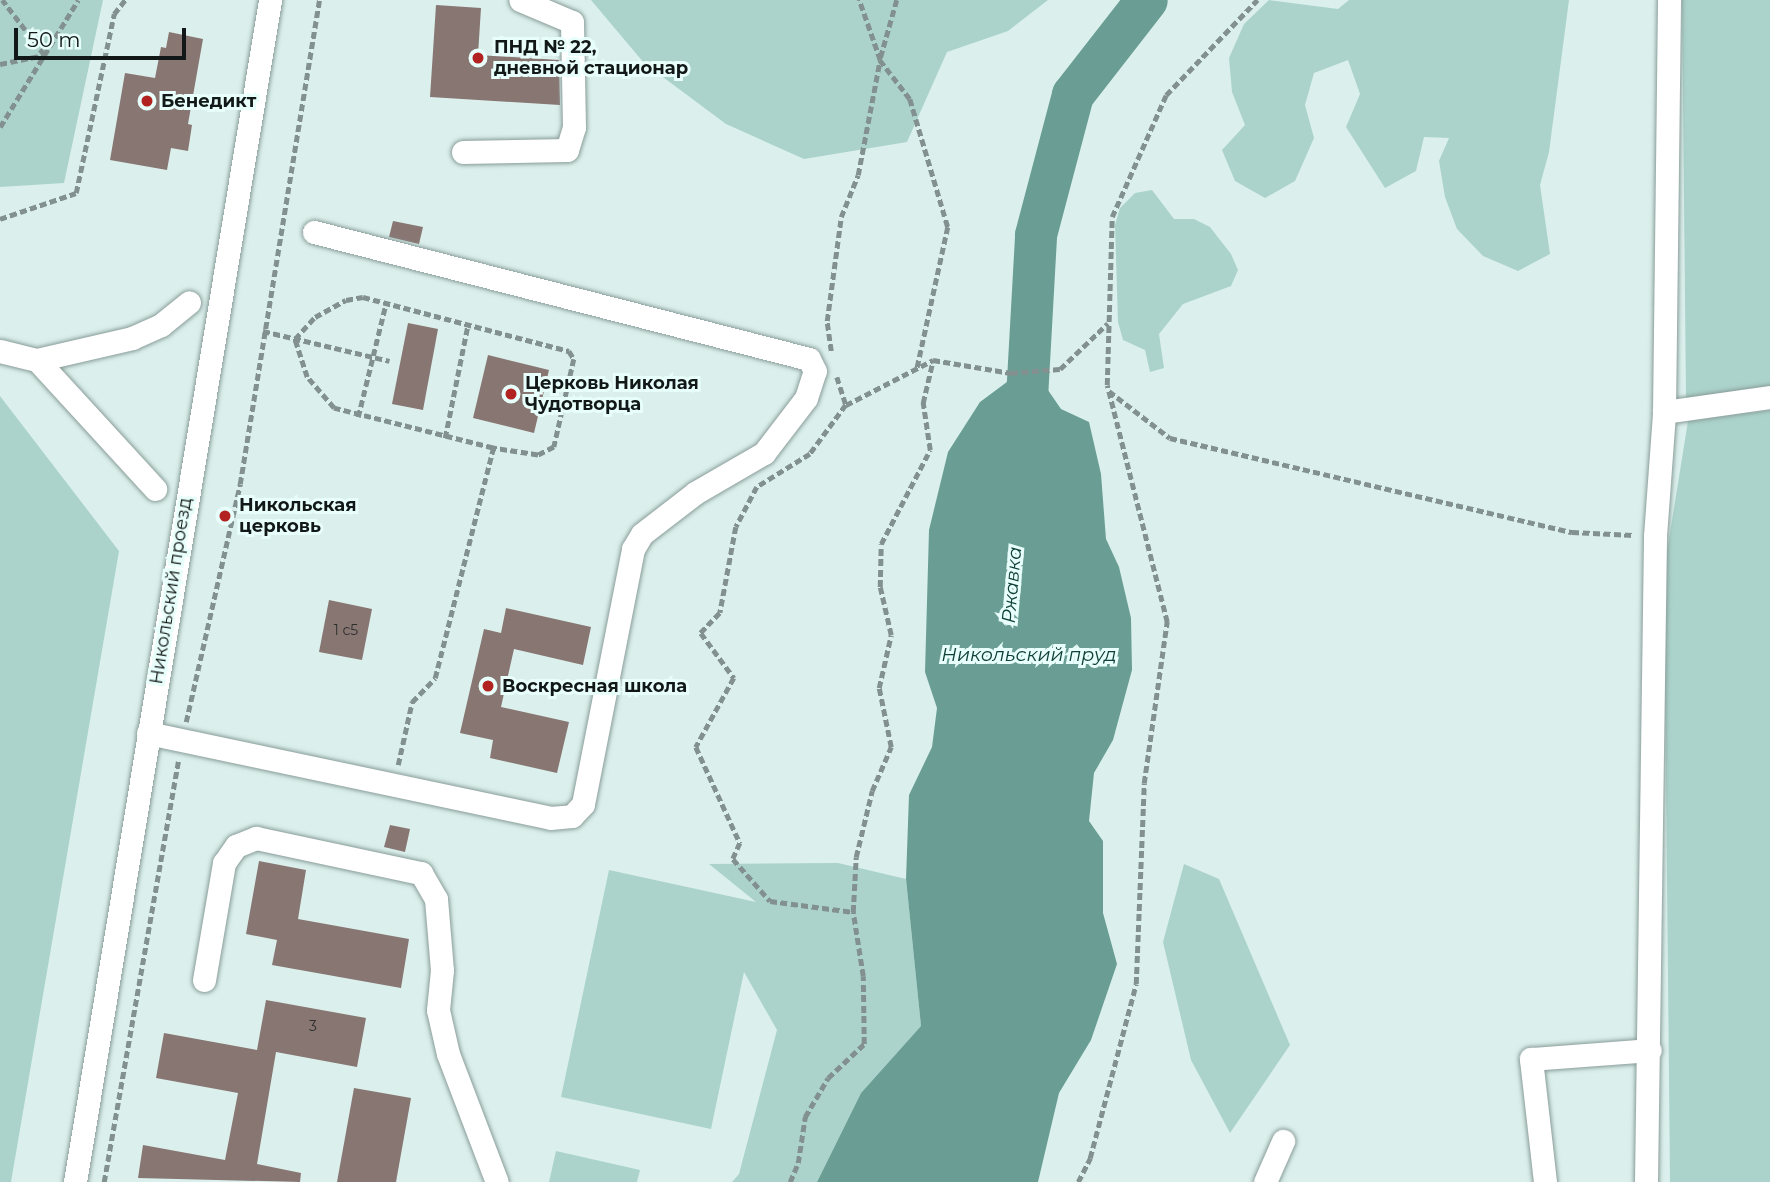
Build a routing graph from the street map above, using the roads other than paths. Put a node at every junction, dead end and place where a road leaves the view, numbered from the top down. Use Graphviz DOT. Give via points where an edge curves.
graph roads {
  1 [pos="270,0"];
  2 [pos="520,0"];
  3 [pos="1669,0"];
  4 [pos="463,152"];
  5 [pos="314,232"];
  6 [pos="189,302"];
  7 [pos="0,351"];
  8 [pos="37,360"];
  9 [pos="1770,397"];
  10 [pos="1664,412"];
  11 [pos="155,489"];
  12 [pos="148,733"];
  13 [pos="204,979"];
  14 [pos="1650,1050"];
  15 [pos="1283,1141"];
  16 [pos="75,1182"];
  17 [pos="497,1182"];
  18 [pos="1265,1182"];
  19 [pos="1545,1182"];
  20 [pos="1646,1182"];
  1 -- 12 [label="street, Никольский проезд"];
  2 -- 4 [label="street" via="572,22 574,127 567,150"];
  3 -- 10 [label="street"];
  5 -- 12 [label="street" via="809,359 815,371 806,398 764,453 695,493 642,534 633,549 583,804 572,816 551,818"];
  6 -- 8 [label="street" via="171,328"];
  7 -- 8 [label="street"];
  8 -- 11 [label="street"];
  9 -- 10 [label="street"];
  10 -- 14 [label="street" via="1655,536"];
  12 -- 16 [label="street, Никольский проезд"];
  13 -- 17 [label="street" via="223,863 236,846 256,838 421,873 436,899 442,970 438,1010 448,1054"];
  14 -- 19 [label="street" via="1531,1059"];
  14 -- 20 [label="street"];
  15 -- 18 [label="street"];
}
